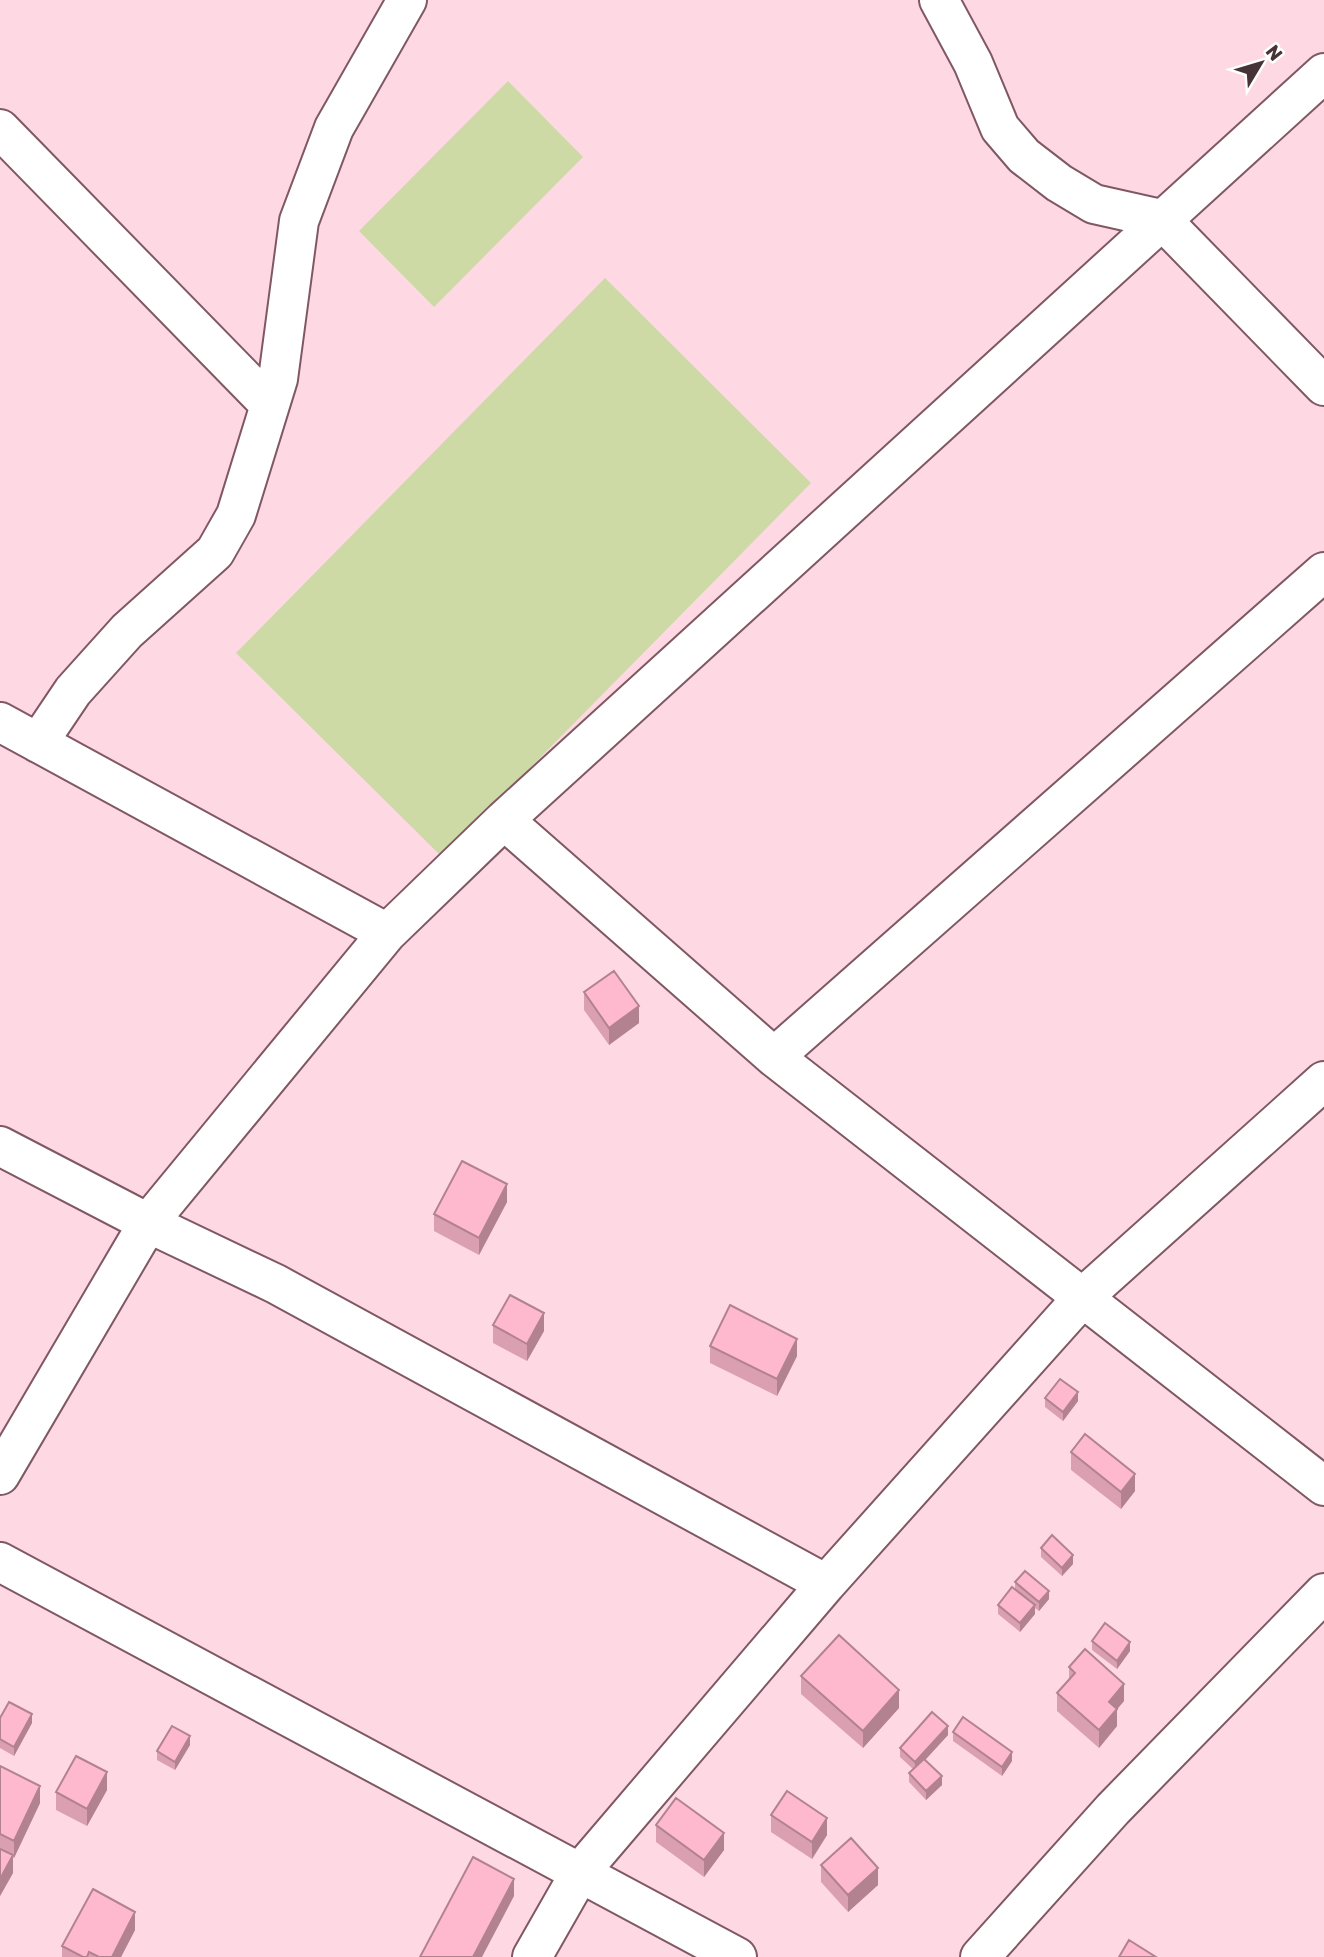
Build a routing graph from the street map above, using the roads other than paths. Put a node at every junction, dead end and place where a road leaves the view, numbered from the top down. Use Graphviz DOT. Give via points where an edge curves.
graph roads {
  1 [pos="407,0"];
  2 [pos="939,0"];
  3 [pos="1324,73"];
  4 [pos="0,129"];
  5 [pos="1161,219"];
  6 [pos="1324,386"];
  7 [pos="269,404"];
  8 [pos="1324,572"];
  9 [pos="0,722"];
  10 [pos="38,743"];
  11 [pos="504,820"];
  12 [pos="387,933"];
  13 [pos="774,1057"];
  14 [pos="1324,1081"];
  15 [pos="0,1146"];
  16 [pos="148,1223"];
  17 [pos="1084,1296"];
  18 [pos="0,1475"];
  19 [pos="1324,1486"];
  20 [pos="0,1562"];
  21 [pos="826,1584"];
  22 [pos="1324,1593"];
  23 [pos="581,1871"];
  24 [pos="531,1957"];
  25 [pos="737,1957"];
  26 [pos="980,1957"];
  1 -- 7 [label="street" via="334,128 299,221 278,379"];
  2 -- 5 [label="street" via="973,63 1000,128 1024,156 1094,204"];
  3 -- 5 [label="street"];
  4 -- 7 [label="street"];
  5 -- 6 [label="street"];
  5 -- 11 [label="street"];
  7 -- 10 [label="street" via="236,515 215,552 127,631 73,691"];
  8 -- 13 [label="street"];
  9 -- 10 [label="street"];
  10 -- 12 [label="street"];
  11 -- 12 [label="street"];
  11 -- 13 [label="street"];
  12 -- 16 [label="street"];
  13 -- 17 [label="street"];
  14 -- 17 [label="street"];
  15 -- 16 [label="street"];
  16 -- 18 [label="street"];
  16 -- 21 [label="street" via="276,1284"];
  17 -- 19 [label="street"];
  17 -- 21 [label="street"];
  20 -- 23 [label="street"];
  21 -- 23 [label="street"];
  22 -- 26 [label="street" via="1113,1809"];
  23 -- 24 [label="street"];
  23 -- 25 [label="street"];
}
